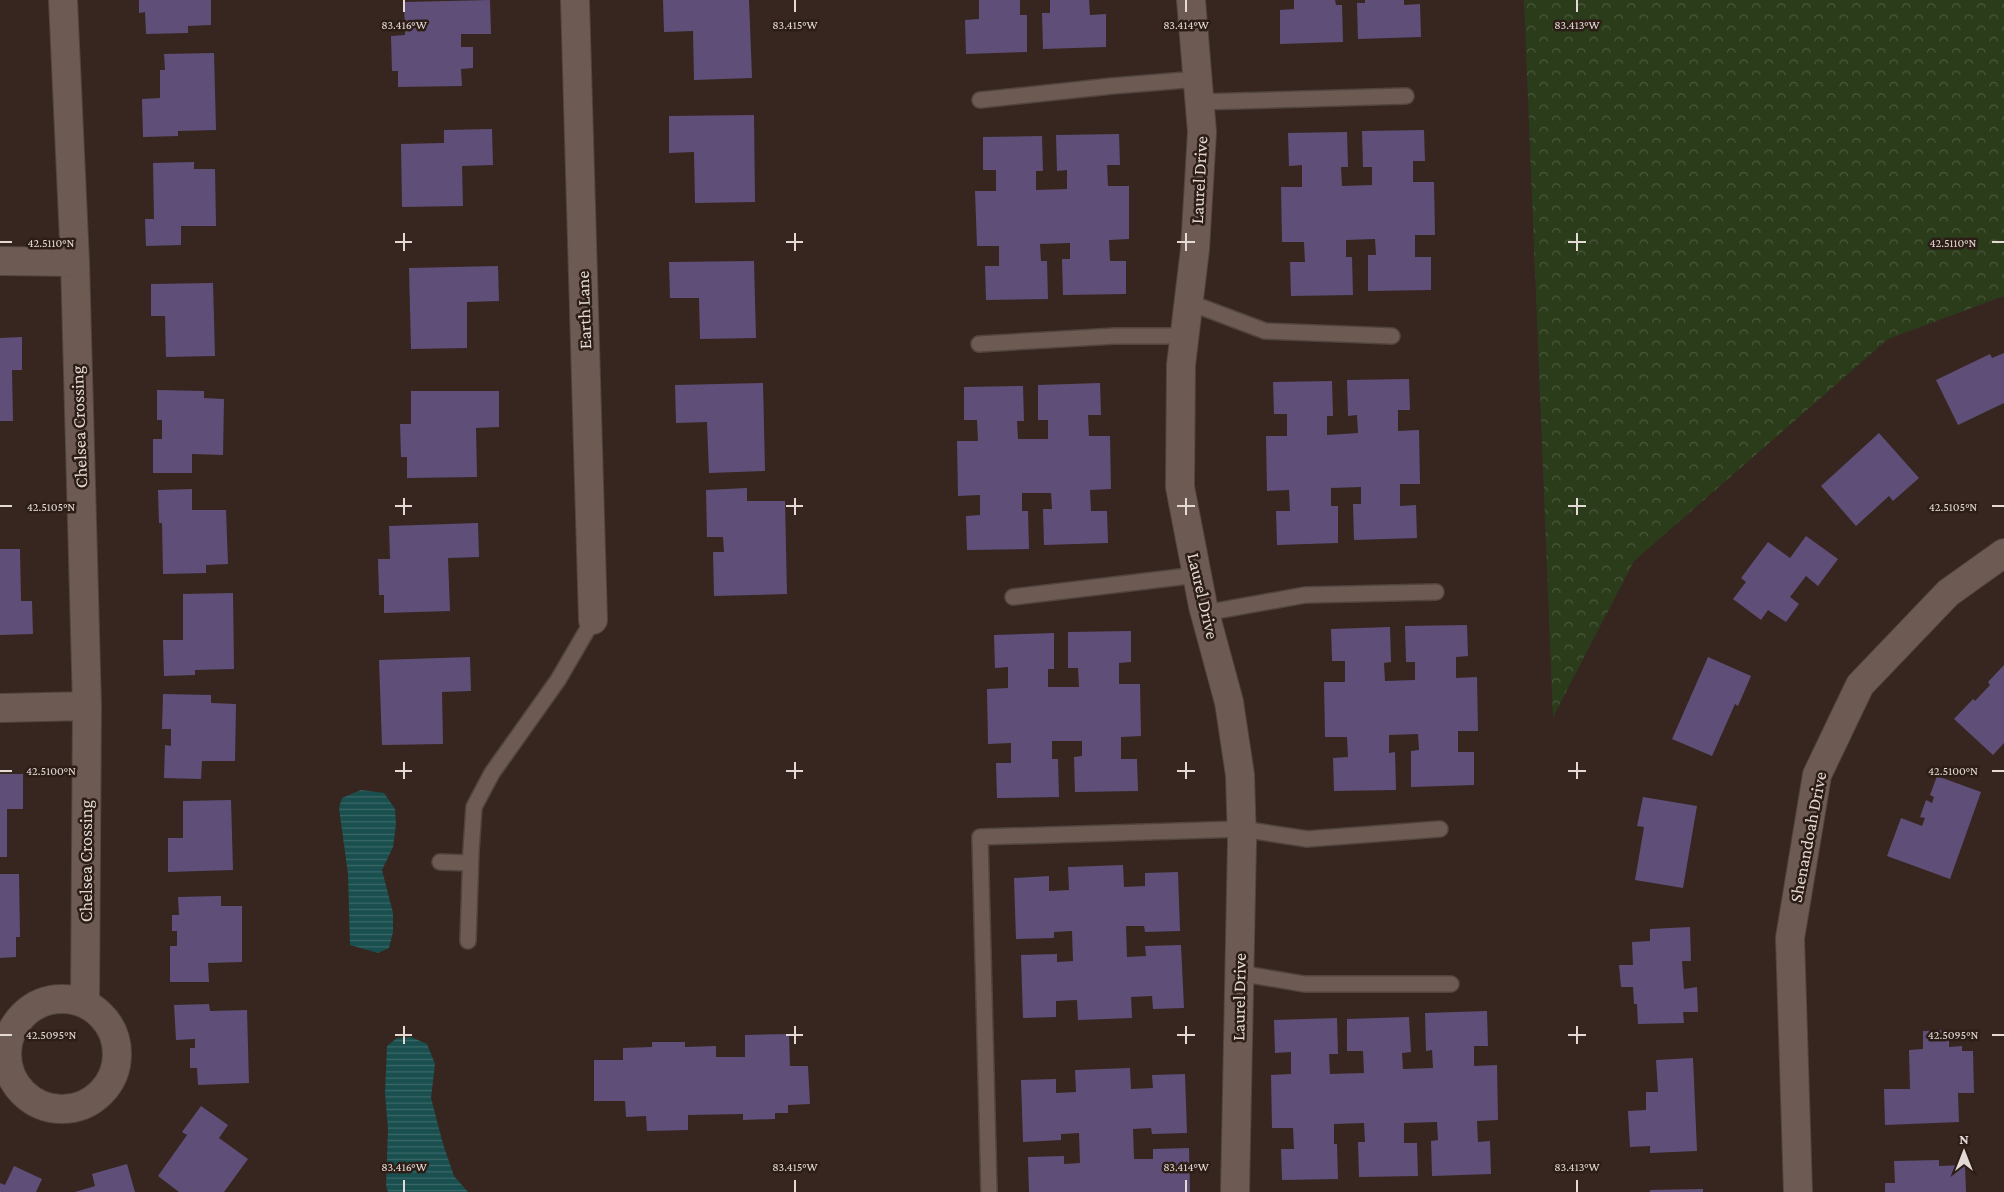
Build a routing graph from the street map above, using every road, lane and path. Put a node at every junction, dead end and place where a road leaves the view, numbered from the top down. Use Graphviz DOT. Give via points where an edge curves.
graph roads {
  1 [pos="63,0"];
  2 [pos="576,0"];
  3 [pos="1190,0"];
  4 [pos="1198,90"];
  5 [pos="1406,96"];
  6 [pos="980,100"];
  7 [pos="0,261"];
  8 [pos="75,262"];
  9 [pos="1188,302"];
  10 [pos="1184,336"];
  11 [pos="1392,336"];
  12 [pos="979,344"];
  13 [pos="2004,554"];
  14 [pos="1197,575"];
  15 [pos="1436,592"];
  16 [pos="1012,597"];
  17 [pos="1205,613"];
  18 [pos="593,620"];
  19 [pos="87,706"];
  20 [pos="0,708"];
  21 [pos="1242,829"];
  22 [pos="1440,829"];
  23 [pos="440,862"];
  24 [pos="470,863"];
  25 [pos="468,941"];
  26 [pos="1239,973"];
  27 [pos="1451,984"];
  28 [pos="85,1003"];
  29 [pos="989,1192"];
  30 [pos="1235,1192"];
  31 [pos="1798,1192"];
  1 -- 8 [label="street, Chelsea Crossing"];
  2 -- 18 [label="street, Earth Lane"];
  3 -- 4 [label="street, Laurel Drive"];
  4 -- 5 [label="lane"];
  4 -- 6 [label="lane" via="1112,86"];
  4 -- 9 [label="street, Laurel Drive" via="1202,132 1195,249"];
  7 -- 8 [label="street"];
  8 -- 19 [label="street, Chelsea Crossing"];
  9 -- 10 [label="street, Laurel Drive"];
  9 -- 11 [label="lane" via="1265,332"];
  10 -- 12 [label="lane" via="1115,336"];
  10 -- 14 [label="street, Laurel Drive" via="1180,487"];
  13 -- 31 [label="street, Shenandoah Drive" via="1948,593 1860,685 1817,775 1790,938"];
  14 -- 16 [label="lane"];
  14 -- 17 [label="street, Laurel Drive"];
  15 -- 17 [label="lane" via="1305,595"];
  17 -- 21 [label="street, Laurel Drive" via="1229,702 1240,775"];
  18 -- 24 [label="lane" via="558,680 492,773 474,807"];
  19 -- 20 [label="street"];
  19 -- 28 [label="street, Chelsea Crossing"];
  21 -- 22 [label="lane" via="1307,840"];
  21 -- 26 [label="street, Laurel Drive"];
  21 -- 29 [label="lane" via="980,837"];
  23 -- 24 [label="lane"];
  24 -- 25 [label="lane"];
  26 -- 27 [label="lane" via="1304,984"];
  26 -- 30 [label="street, Laurel Drive"];
  28 -- 28 [label="street" via="100,1013 111,1028 116,1044 112,1078 87,1103 53,1108 35,1102 20,1090 10,1075 6,1056 9,1037 17,1020 48,1000 67,999"];
}
